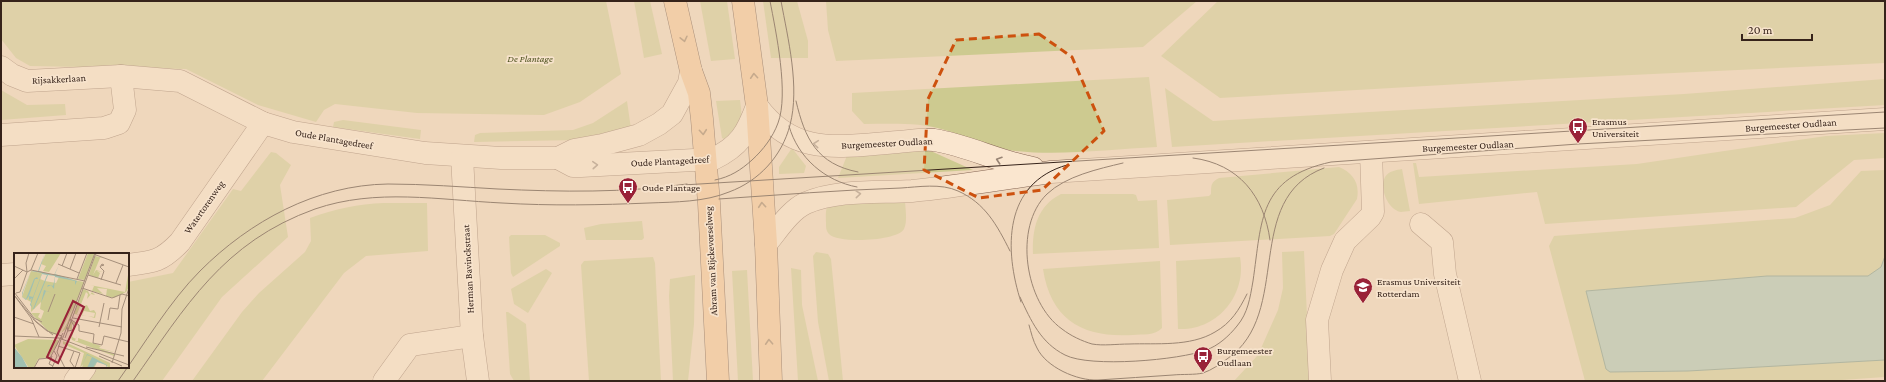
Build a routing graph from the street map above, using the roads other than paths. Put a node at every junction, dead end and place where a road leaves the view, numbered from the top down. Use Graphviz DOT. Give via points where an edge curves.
graph roads {
  1 [pos="675,1"];
  2 [pos="743,1"];
  3 [pos="1,67"];
  4 [pos="691,70"];
  5 [pos="121,76"];
  6 [pos="757,106"];
  7 [pos="1885,119"];
  8 [pos="263,123"];
  9 [pos="1,135"];
  10 [pos="1371,152"];
  11 [pos="462,157"];
  12 [pos="558,158"];
  13 [pos="706,160"];
  14 [pos="1051,172"];
  15 [pos="1421,224"];
  16 [pos="766,244"];
  17 [pos="129,265"];
  18 [pos="14,274"];
  19 [pos="1,275"];
  20 [pos="472,336"];
  21 [pos="84,368"];
  22 [pos="75,381"];
  23 [pos="384,381"];
  24 [pos="478,381"];
  25 [pos="718,381"];
  26 [pos="771,381"];
  27 [pos="1320,381"];
  28 [pos="1470,381"];
  1 -- 4 [label="main road, Abram van Rijckevorselweg, one-way"];
  6 -- 2 [label="main road, one-way"];
  3 -- 5 [label="street, Rijsakkerlaan" via="27,81"];
  4 -- 12 [label="street, Oude Plantagedreef" via="689,83 672,114 659,124 639,135 574,150"];
  4 -- 13 [label="main road, Abram van Rijckevorselweg, one-way" via="699,93"];
  5 -- 8 [label="street, Oude Plantagedreef" via="180,81"];
  5 -- 9 [label="street" via="125,110 119,123 104,128"];
  6 -- 13 [label="street, Oude Plantagedreef" via="743,137 730,150"];
  14 -- 6 [label="street, Burgemeester Oudlaan, one-way" via="1004,162 932,140 851,146 811,144 793,139 776,127"];
  16 -- 6 [label="main road, one-way"];
  7 -- 10 [label="street, Burgemeester Oudlaan"];
  8 -- 11 [label="street, Oude Plantagedreef" via="315,137"];
  8 -- 17 [label="street, Watertorenweg" via="180,242 168,255 158,261"];
  10 -- 14 [label="street, Burgemeester Oudlaan"];
  10 -- 27 [label="street" via="1373,212 1344,241 1316,320"];
  11 -- 12 [label="street, Oude Plantagedreef"];
  11 -- 20 [label="street, Herman Bavinckstraat"];
  12 -- 13 [label="street, Oude Plantagedreef, one-way" via="573,166"];
  13 -- 25 [label="main road, Abram van Rijckevorselweg"];
  16 -- 14 [label="street, Burgemeester Oudlaan, one-way" via="796,209 819,199 863,193 913,191"];
  15 -- 28 [label="street" via="1442,242 1445,274"];
  26 -- 16 [label="main road, one-way"];
  18 -- 19 [label="street"];
  20 -- 23 [label="street" via="410,345"];
  20 -- 24 [label="street, Herman Bavinckstraat"];
  21 -- 22 [label="street"];
}
